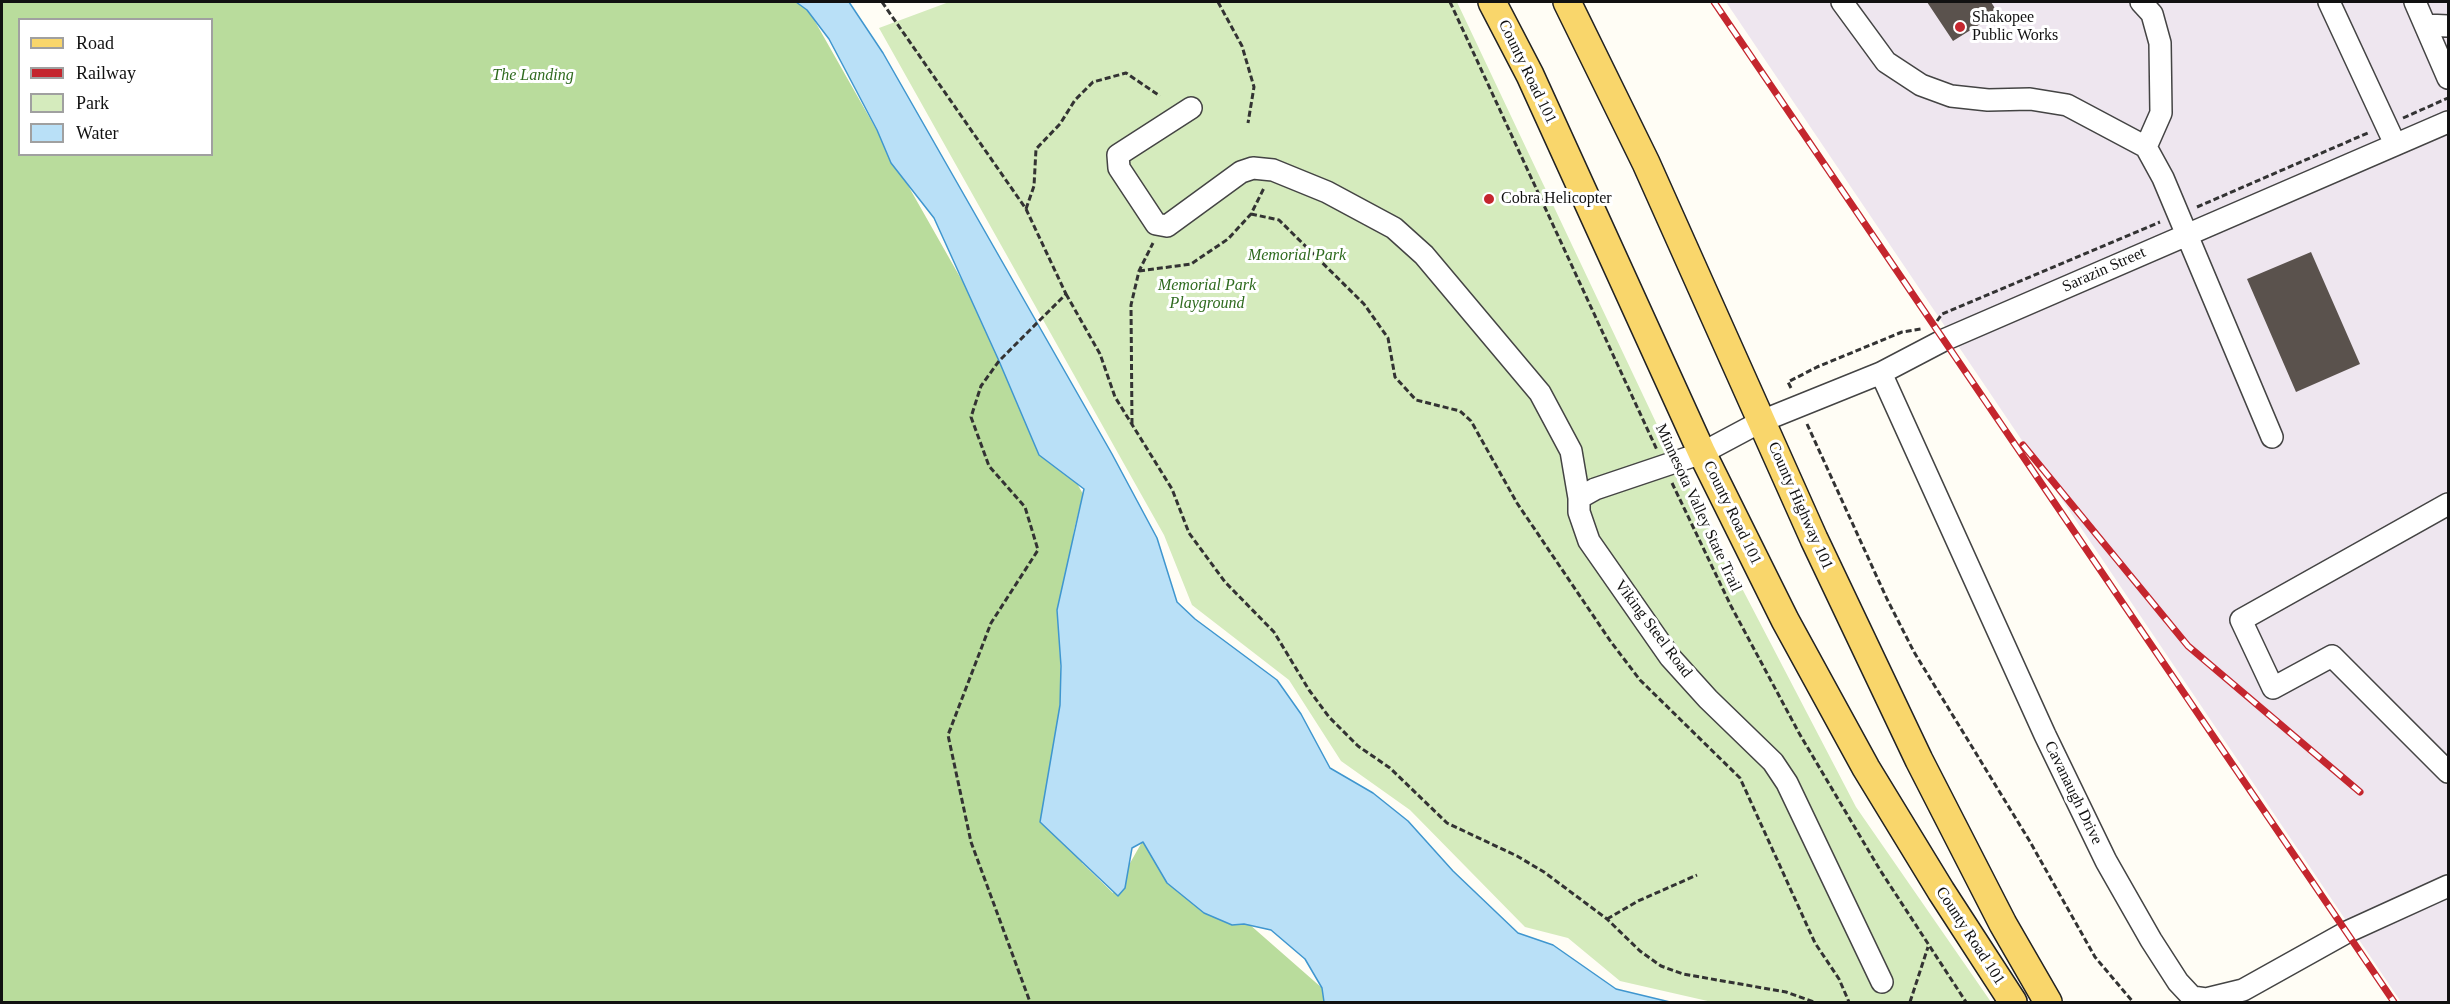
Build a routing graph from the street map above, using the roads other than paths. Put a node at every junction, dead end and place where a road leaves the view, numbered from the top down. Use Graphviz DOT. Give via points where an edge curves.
graph roads {
  1 [pos="1492,2"];
  2 [pos="1567,2"];
  3 [pos="1842,2"];
  4 [pos="2141,2"];
  5 [pos="2329,2"];
  6 [pos="2415,2"];
  7 [pos="2426,26"];
  8 [pos="2448,26"];
  9 [pos="2448,78"];
  10 [pos="1191,108"];
  11 [pos="2448,122"];
  12 [pos="2395,144"];
  13 [pos="2146,147"];
  14 [pos="2181,225"];
  15 [pos="1881,373"];
  16 [pos="1762,421"];
  17 [pos="2272,437"];
  18 [pos="1702,453"];
  19 [pos="1578,498"];
  20 [pos="2448,504"];
  21 [pos="2448,771"];
  22 [pos="2448,886"];
  23 [pos="1882,982"];
  24 [pos="2013,1002"];
  25 [pos="2048,1002"];
  1 -- 18 [label="main road, County Road 101" via="1530,75"];
  2 -- 16 [label="main road, County Highway 101" via="1641,153"];
  3 -- 13 [label="street" via="1886,62 1921,85 1951,96 2030,99 2067,105"];
  4 -- 13 [label="street" via="2152,14 2160,43 2161,113"];
  5 -- 12 [label="street"];
  6 -- 7 [label="street"];
  7 -- 8 [label="street"];
  7 -- 9 [label="street"];
  10 -- 19 [label="street, Viking Steel Road" via="1118,155 1119,168 1156,224 1167,226 1241,172 1253,168 1273,170 1359,207 1394,228 1424,255 1552,410 1571,451"];
  11 -- 12 [label="street, Sarazin Street"];
  12 -- 14 [label="street, Sarazin Street"];
  13 -- 14 [label="street"];
  14 -- 15 [label="street, Sarazin Street"];
  14 -- 17 [label="street"];
  15 -- 16 [label="street, Sarazin Street"];
  15 -- 22 [label="street, Cavanaugh Drive" via="2106,861 2151,940 2192,997 2206,999 2243,990 2396,909"];
  16 -- 18 [label="street"];
  16 -- 25 [label="main road, County Highway 101" via="1920,760 2003,924"];
  18 -- 19 [label="street"];
  18 -- 24 [label="main road, County Road 101" via="1785,621 1866,768"];
  19 -- 23 [label="street, Viking Steel Road" via="1589,541 1670,657 1773,762 1787,783"];
  20 -- 21 [label="street" via="2241,620 2273,688 2332,656"];
}
